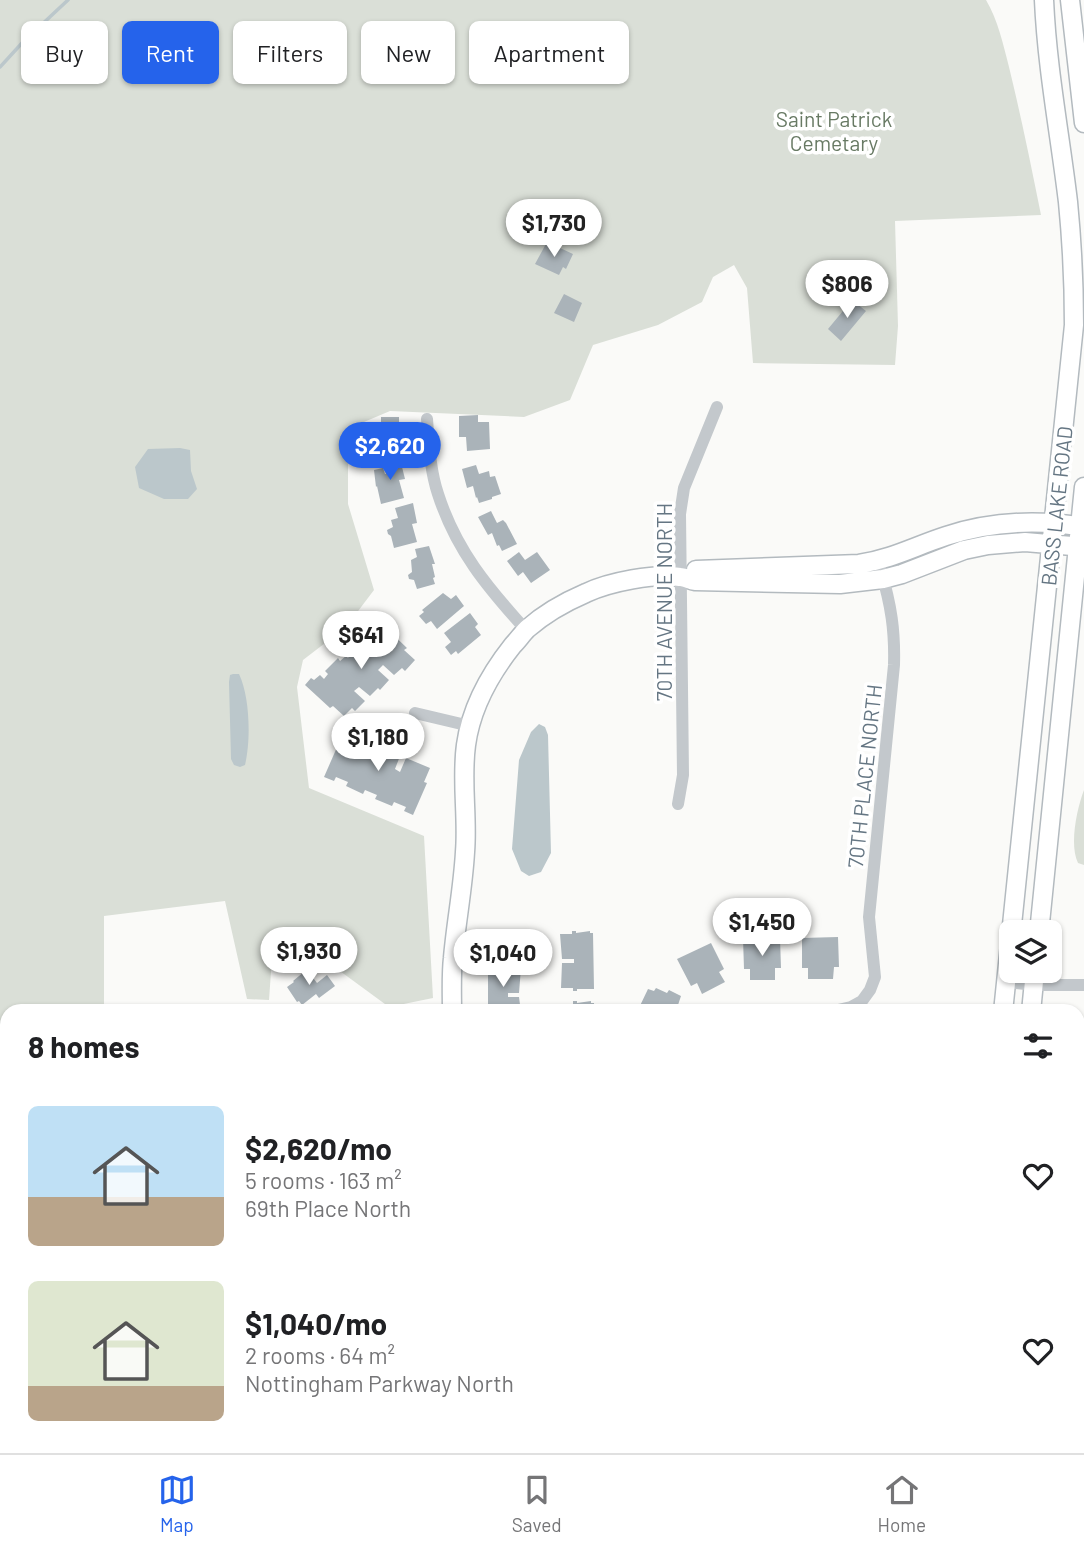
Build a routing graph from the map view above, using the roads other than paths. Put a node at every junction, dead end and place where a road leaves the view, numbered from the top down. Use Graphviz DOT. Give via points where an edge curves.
graph roads {
  1 [pos="1044,0"];
  2 [pos="1070,0"];
  3 [pos="1084,123"];
  4 [pos="717,407"];
  5 [pos="427,419"];
  6 [pos="1084,487"];
  7 [pos="1054,523"];
  8 [pos="1082,526"];
  9 [pos="1052,544"];
  10 [pos="1081,547"];
  11 [pos="878,561"];
  12 [pos="680,577"];
  13 [pos="883,579"];
  14 [pos="526,631"];
  15 [pos="415,712"];
  16 [pos="470,726"];
  17 [pos="678,804"];
  18 [pos="1013,920"];
  19 [pos="1039,920"];
  20 [pos="1062,982"];
  21 [pos="1006,983"];
  22 [pos="1034,983"];
  23 [pos="1084,985"];
  24 [pos="452,1004"];
  25 [pos="856,1004"];
  26 [pos="1004,1004"];
  27 [pos="1032,1004"];
  1 -- 7 [label="main road, BASS LAKE ROAD" via="1074,270 1074,325"];
  2 -- 3 [label="main road"];
  4 -- 12 [label="street, 70TH AVENUE NORTH" via="684,488"];
  5 -- 14 [label="street" via="430,460 449,523 485,584"];
  6 -- 8 [label="main road, BASS LAKE ROAD"];
  7 -- 8 [label="main road"];
  7 -- 9 [label="main road, BASS LAKE ROAD"];
  7 -- 11 [label="main road" via="976,527"];
  8 -- 10 [label="main road, BASS LAKE ROAD"];
  9 -- 10 [label="main road"];
  9 -- 13 [label="main road" via="988,545"];
  9 -- 18 [label="main road, BASS LAKE ROAD"];
  10 -- 19 [label="main road, BASS LAKE ROAD"];
  11 -- 12 [label="main road" via="695,570"];
  11 -- 13 [label="street, 70TH PLACE NORTH"];
  12 -- 13 [label="main road" via="827,584"];
  12 -- 14 [label="main road" via="598,587 546,614"];
  12 -- 17 [label="street, 70TH AVENUE NORTH" via="683,775"];
  13 -- 25 [label="street, 70TH PLACE NORTH" via="891,606 894,665 869,917 874,977 870,990"];
  14 -- 16 [label="main road" via="488,681"];
  15 -- 16 [label="street"];
  16 -- 24 [label="main road" via="464,773 466,844"];
  20 -- 23 [label="street"];
  21 -- 26 [label="main road, BASS LAKE ROAD"];
  22 -- 27 [label="main road"];
}
